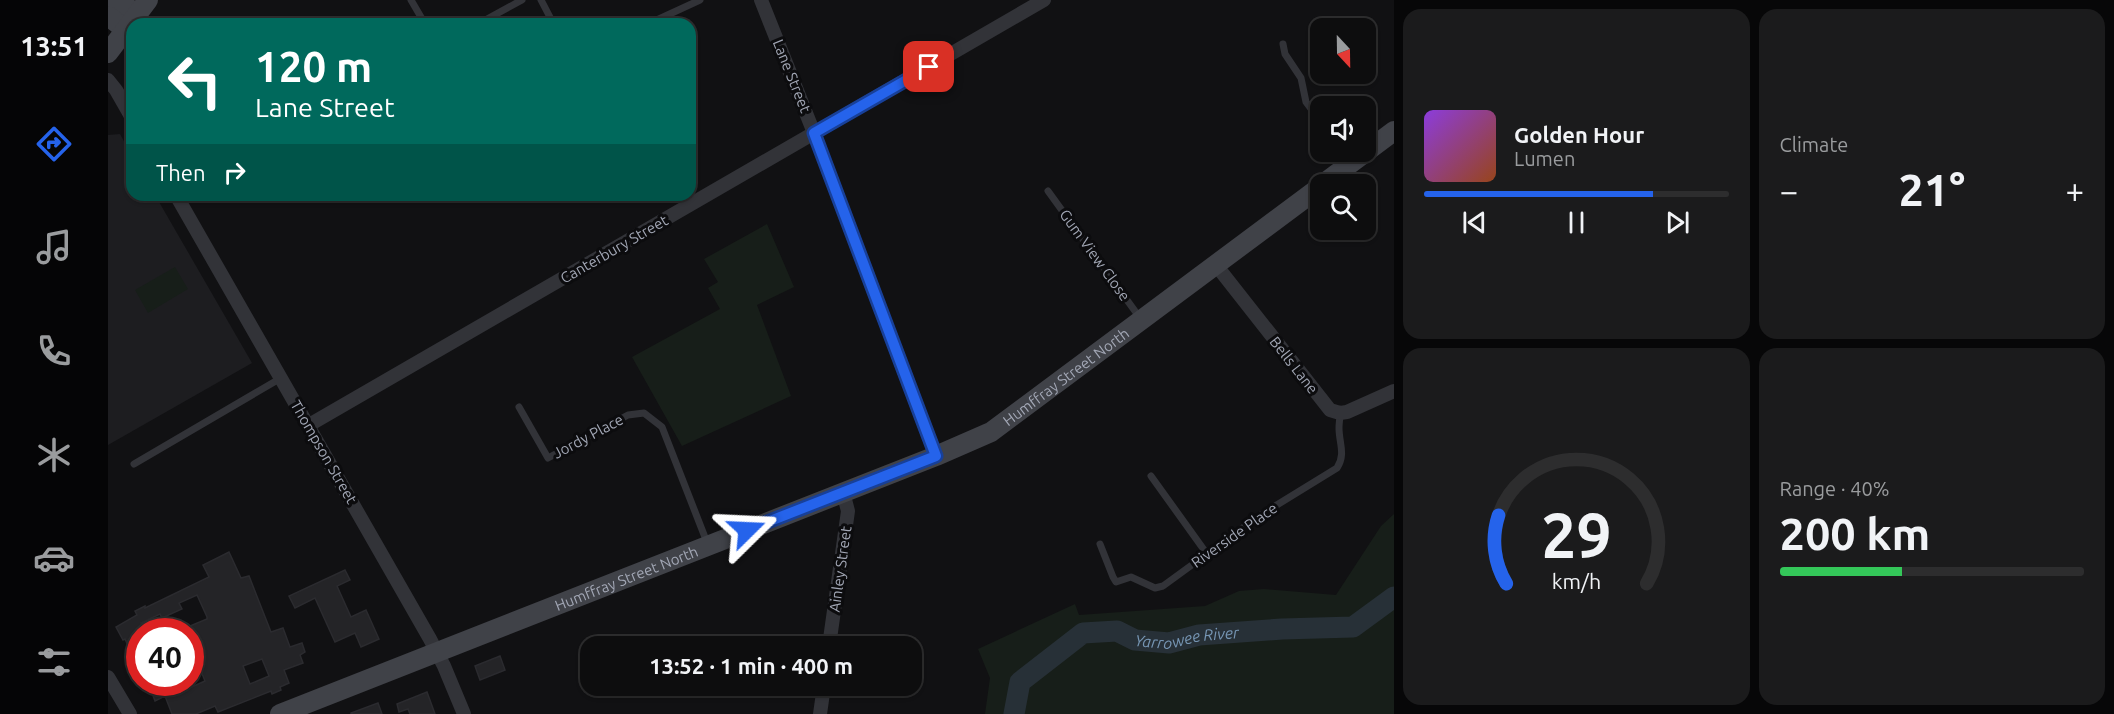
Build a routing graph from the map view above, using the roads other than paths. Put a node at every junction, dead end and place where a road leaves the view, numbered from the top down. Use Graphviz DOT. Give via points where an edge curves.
graph roads {
  1 [pos="116,0"];
  2 [pos="411,0"];
  3 [pos="522,0"];
  4 [pos="541,0"];
  5 [pos="700,0"];
  6 [pos="761,0"];
  7 [pos="1044,0"];
  8 [pos="141,9"];
  9 [pos="108,16"];
  10 [pos="421,18"];
  11 [pos="489,18"];
  12 [pos="550,18"];
  13 [pos="661,18"];
  14 [pos="126,29"];
  15 [pos="1282,44"];
  16 [pos="108,53"];
  17 [pos="108,80"];
  18 [pos="126,107"];
  19 [pos="1310,107"];
  20 [pos="1394,131"];
  21 [pos="814,133"];
  22 [pos="1335,174"];
  23 [pos="1048,191"];
  24 [pos="1310,195"];
  25 [pos="179,201"];
  26 [pos="1216,265"];
  27 [pos="1142,320"];
  28 [pos="281,378"];
  29 [pos="1394,391"];
  30 [pos="519,407"];
  31 [pos="1340,413"];
  32 [pos="309,425"];
  33 [pos="936,456"];
  34 [pos="134,464"];
  35 [pos="1151,476"];
  36 [pos="843,492"];
  37 [pos="1100,544"];
  38 [pos="708,545"];
  39 [pos="1207,554"];
  40 [pos="830,636"];
  41 [pos="437,652"];
  42 [pos="108,677"];
  43 [pos="823,696"];
  44 [pos="130,714"];
  45 [pos="280,714"];
  46 [pos="464,714"];
  47 [pos="820,714"];
  1 -- 8 [label="street"];
  2 -- 10 [label="lane"];
  3 -- 11 [label="lane"];
  4 -- 12 [label="lane"];
  5 -- 13 [label="lane"];
  6 -- 21 [label="street, Lane Street"];
  7 -- 21 [label="street, Canterbury Street"];
  8 -- 9 [label="street"];
  14 -- 16 [label="street"];
  15 -- 19 [label="lane" via="1301,78"];
  17 -- 18 [label="street"];
  20 -- 22 [label="street, Humffray Street North"];
  21 -- 32 [label="street, Canterbury Street"];
  21 -- 33 [label="street, Lane Street"];
  23 -- 27 [label="lane, Gum View Close"];
  24 -- 26 [label="street, Humffray Street North"];
  25 -- 28 [label="street, Thompson Street"];
  26 -- 27 [label="street, Humffray Street North"];
  26 -- 31 [label="street, Bells Lane" via="1326,406"];
  27 -- 33 [label="street, Humffray Street North" via="997,428"];
  28 -- 32 [label="street, Thompson Street"];
  28 -- 34 [label="lane"];
  29 -- 31 [label="street"];
  30 -- 38 [label="lane, Jordy Place" via="548,458 628,415 644,413 662,427"];
  31 -- 39 [label="lane, Riverside Place" via="1343,452 1337,468 1259,516"];
  32 -- 41 [label="street, Thompson Street"];
  33 -- 36 [label="street, Humffray Street North"];
  35 -- 39 [label="lane"];
  36 -- 38 [label="street, Humffray Street North"];
  36 -- 40 [label="street, Ainley Street" via="848,511"];
  37 -- 39 [label="lane, Riverside Place" via="1114,580 1131,577 1155,588"];
  38 -- 41 [label="street, Humffray Street North"];
  41 -- 45 [label="street, Humffray Street North"];
  41 -- 46 [label="street, Thompson Street"];
  42 -- 44 [label="street"];
  43 -- 47 [label="street"];
}
